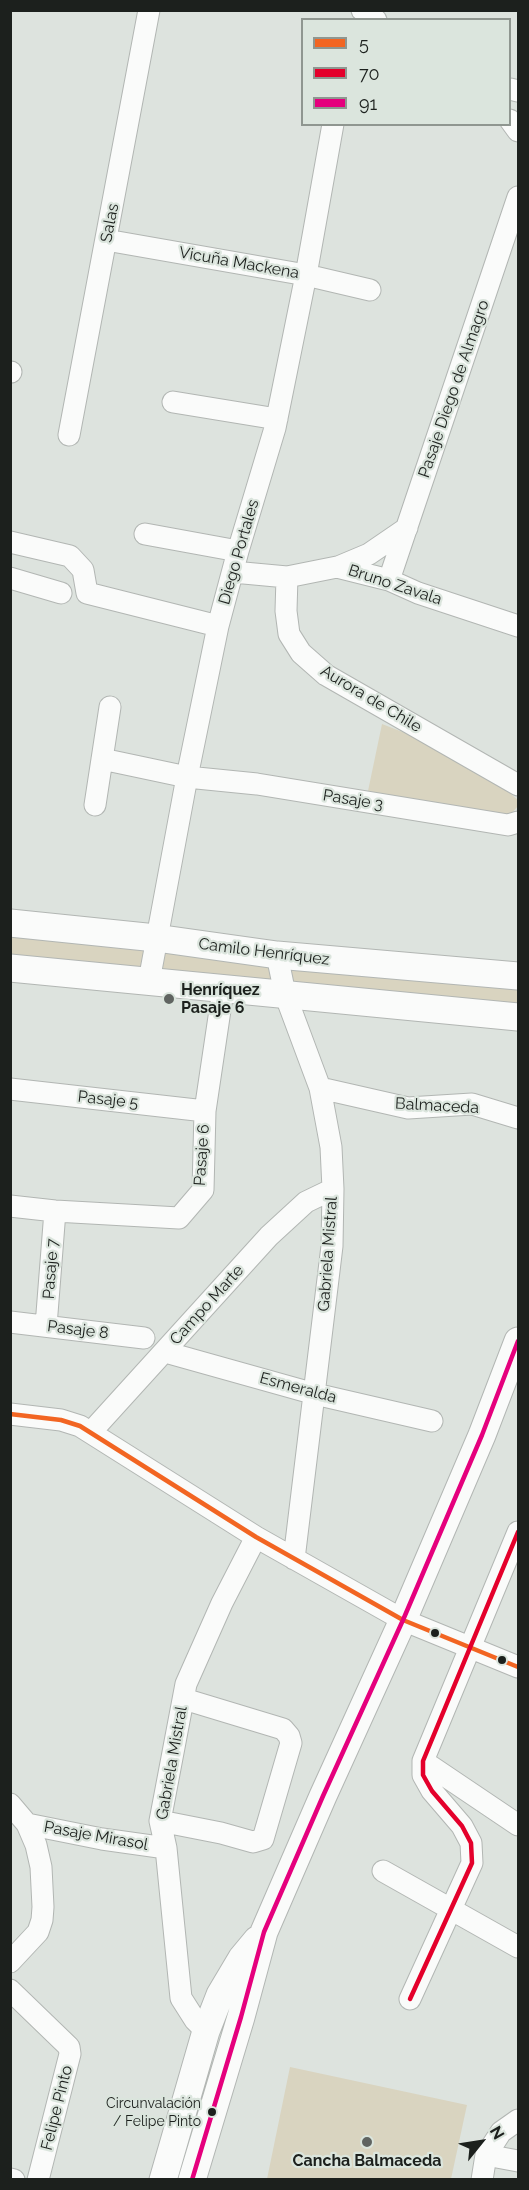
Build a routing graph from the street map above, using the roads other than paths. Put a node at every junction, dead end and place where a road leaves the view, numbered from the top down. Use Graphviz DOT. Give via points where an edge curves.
graph roads {
  1 [pos="149,10"];
  2 [pos="333,126"];
  3 [pos="519,197"];
  4 [pos="106,240"];
  5 [pos="306,275"];
  6 [pos="370,290"];
  7 [pos="172,402"];
  8 [pos="277,419"];
  9 [pos="69,435"];
  10 [pos="407,528"];
  11 [pos="145,534"];
  12 [pos="10,542"];
  13 [pos="238,551"];
  14 [pos="338,567"];
  15 [pos="233,572"];
  16 [pos="287,577"];
  17 [pos="10,578"];
  18 [pos="389,580"];
  19 [pos="60,593"];
  20 [pos="218,626"];
  21 [pos="519,626"];
  22 [pos="110,707"];
  23 [pos="102,759"];
  24 [pos="187,777"];
  25 [pos="515,783"];
  26 [pos="95,805"];
  27 [pos="519,822"];
  28 [pos="10,923"];
  29 [pos="156,938"];
  30 [pos="277,955"];
  31 [pos="10,968"];
  32 [pos="519,976"];
  33 [pos="149,981"];
  34 [pos="223,990"];
  35 [pos="285,994"];
  36 [pos="519,1017"];
  37 [pos="320,1088"];
  38 [pos="10,1089"];
  39 [pos="205,1111"];
  40 [pos="519,1118"];
  41 [pos="333,1189"];
  42 [pos="10,1206"];
  43 [pos="55,1211"];
  44 [pos="10,1322"];
  45 [pos="46,1326"];
  46 [pos="144,1338"];
  47 [pos="519,1341"];
  48 [pos="165,1352"];
  49 [pos="315,1394"];
  50 [pos="10,1414"];
  51 [pos="432,1421"];
  52 [pos="91,1432"];
  53 [pos="519,1532"];
  54 [pos="256,1537"];
  55 [pos="294,1559"];
  56 [pos="403,1620"];
  57 [pos="471,1648"];
  58 [pos="519,1667"];
  59 [pos="184,1698"];
  60 [pos="423,1761"];
  61 [pos="10,1804"];
  62 [pos="160,1821"];
  63 [pos="27,1824"];
  64 [pos="519,1825"];
  65 [pos="166,1848"];
  66 [pos="382,1871"];
  67 [pos="450,1908"];
  68 [pos="264,1932"];
  69 [pos="519,1947"];
  70 [pos="10,1962"];
  71 [pos="10,1990"];
  72 [pos="410,1999"];
  73 [pos="206,2031"];
  74 [pos="519,2120"];
  75 [pos="486,2155"];
  76 [pos="519,2161"];
  77 [pos="38,2180"];
  78 [pos="163,2180"];
  79 [pos="192,2180"];
  80 [pos="482,2180"];
  1 -- 4 [label="street, Salas"];
  2 -- 5 [label="street, Diego Portales"];
  3 -- 10 [label="street, Pasaje Diego de Almagro"];
  4 -- 5 [label="street, Vicuña Mackena"];
  4 -- 9 [label="street, Salas"];
  5 -- 6 [label="street, Vicuña Mackena"];
  5 -- 8 [label="street, Diego Portales"];
  7 -- 8 [label="street"];
  8 -- 13 [label="street, Diego Portales"];
  10 -- 14 [label="street" via="383,546"];
  10 -- 18 [label="street, Pasaje Diego de Almagro"];
  11 -- 13 [label="street"];
  12 -- 20 [label="street" via="70,556 83,570 87,593"];
  13 -- 15 [label="street, Diego Portales"];
  14 -- 16 [label="street, Bruno Zavala"];
  14 -- 18 [label="street, Bruno Zavala"];
  15 -- 16 [label="street, Bruno Zavala"];
  15 -- 20 [label="street, Diego Portales"];
  16 -- 25 [label="street, Aurora de Chile" via="289,634 301,653 326,675"];
  17 -- 19 [label="street"];
  18 -- 21 [label="street, Bruno Zavala"];
  20 -- 24 [label="street, Diego Portales"];
  22 -- 23 [label="street"];
  23 -- 24 [label="street, Pasaje 3"];
  23 -- 26 [label="street"];
  24 -- 27 [label="street, Pasaje 3" via="257,784 508,825"];
  24 -- 29 [label="street, Diego Portales"];
  28 -- 29 [label="main road, Camilo Henríquez"];
  29 -- 30 [label="main road, Camilo Henríquez"];
  29 -- 33 [label="street, Diego Portales"];
  30 -- 32 [label="main road, Camilo Henríquez"];
  30 -- 35 [label="street, Gabriela Mistral"];
  31 -- 33 [label="main road"];
  33 -- 34 [label="main road"];
  34 -- 35 [label="main road"];
  34 -- 39 [label="street, Pasaje 6"];
  35 -- 36 [label="main road"];
  35 -- 37 [label="street, Gabriela Mistral"];
  37 -- 40 [label="street, Balmaceda" via="408,1108 472,1104"];
  37 -- 41 [label="street, Gabriela Mistral" via="331,1147"];
  38 -- 39 [label="street, Pasaje 5"];
  39 -- 43 [label="street, Pasaje 6" via="203,1190 179,1218"];
  41 -- 48 [label="street, Campo Marte" via="306,1202 290,1216"];
  41 -- 49 [label="street, Gabriela Mistral" via="332,1246"];
  42 -- 43 [label="street, Pasaje 6"];
  43 -- 45 [label="street, Pasaje 7"];
  44 -- 45 [label="street, Pasaje 8"];
  45 -- 46 [label="street, Pasaje 8"];
  47 -- 56 [label="main road"];
  48 -- 49 [label="street, Esmeralda"];
  48 -- 52 [label="street, Campo Marte"];
  49 -- 51 [label="street, Esmeralda"];
  49 -- 55 [label="street, Gabriela Mistral"];
  50 -- 52 [label="street" via="72,1422"];
  52 -- 54 [label="street"];
  53 -- 57 [label="street"];
  54 -- 55 [label="street"];
  54 -- 59 [label="street, Gabriela Mistral" via="186,1684"];
  55 -- 56 [label="street"];
  56 -- 57 [label="street"];
  56 -- 68 [label="main road"];
  57 -- 58 [label="street"];
  57 -- 60 [label="street"];
  59 -- 62 [label="street, Gabriela Mistral"];
  59 -- 62 [label="street, Pasaje Mirasol" via="283,1729 291,1743 263,1839 253,1842"];
  60 -- 64 [label="street"];
  60 -- 67 [label="street" via="423,1775 432,1791 471,1843 472,1863"];
  61 -- 63 [label="street"];
  62 -- 65 [label="street, Gabriela Mistral"];
  63 -- 65 [label="street, Pasaje Mirasol"];
  63 -- 70 [label="street" via="41,1867 42,1920 38,1932"];
  65 -- 73 [label="street, Gabriela Mistral" via="181,1998"];
  66 -- 67 [label="street"];
  67 -- 69 [label="street"];
  67 -- 72 [label="street"];
  68 -- 73 [label="main road" via="229,1978"];
  68 -- 79 [label="main road"];
  71 -- 77 [label="street, Felipe Pinto" via="69,2047"];
  73 -- 78 [label="main road"];
  74 -- 75 [label="street" via="501,2132"];
  75 -- 76 [label="street"];
  75 -- 80 [label="street"];
}
